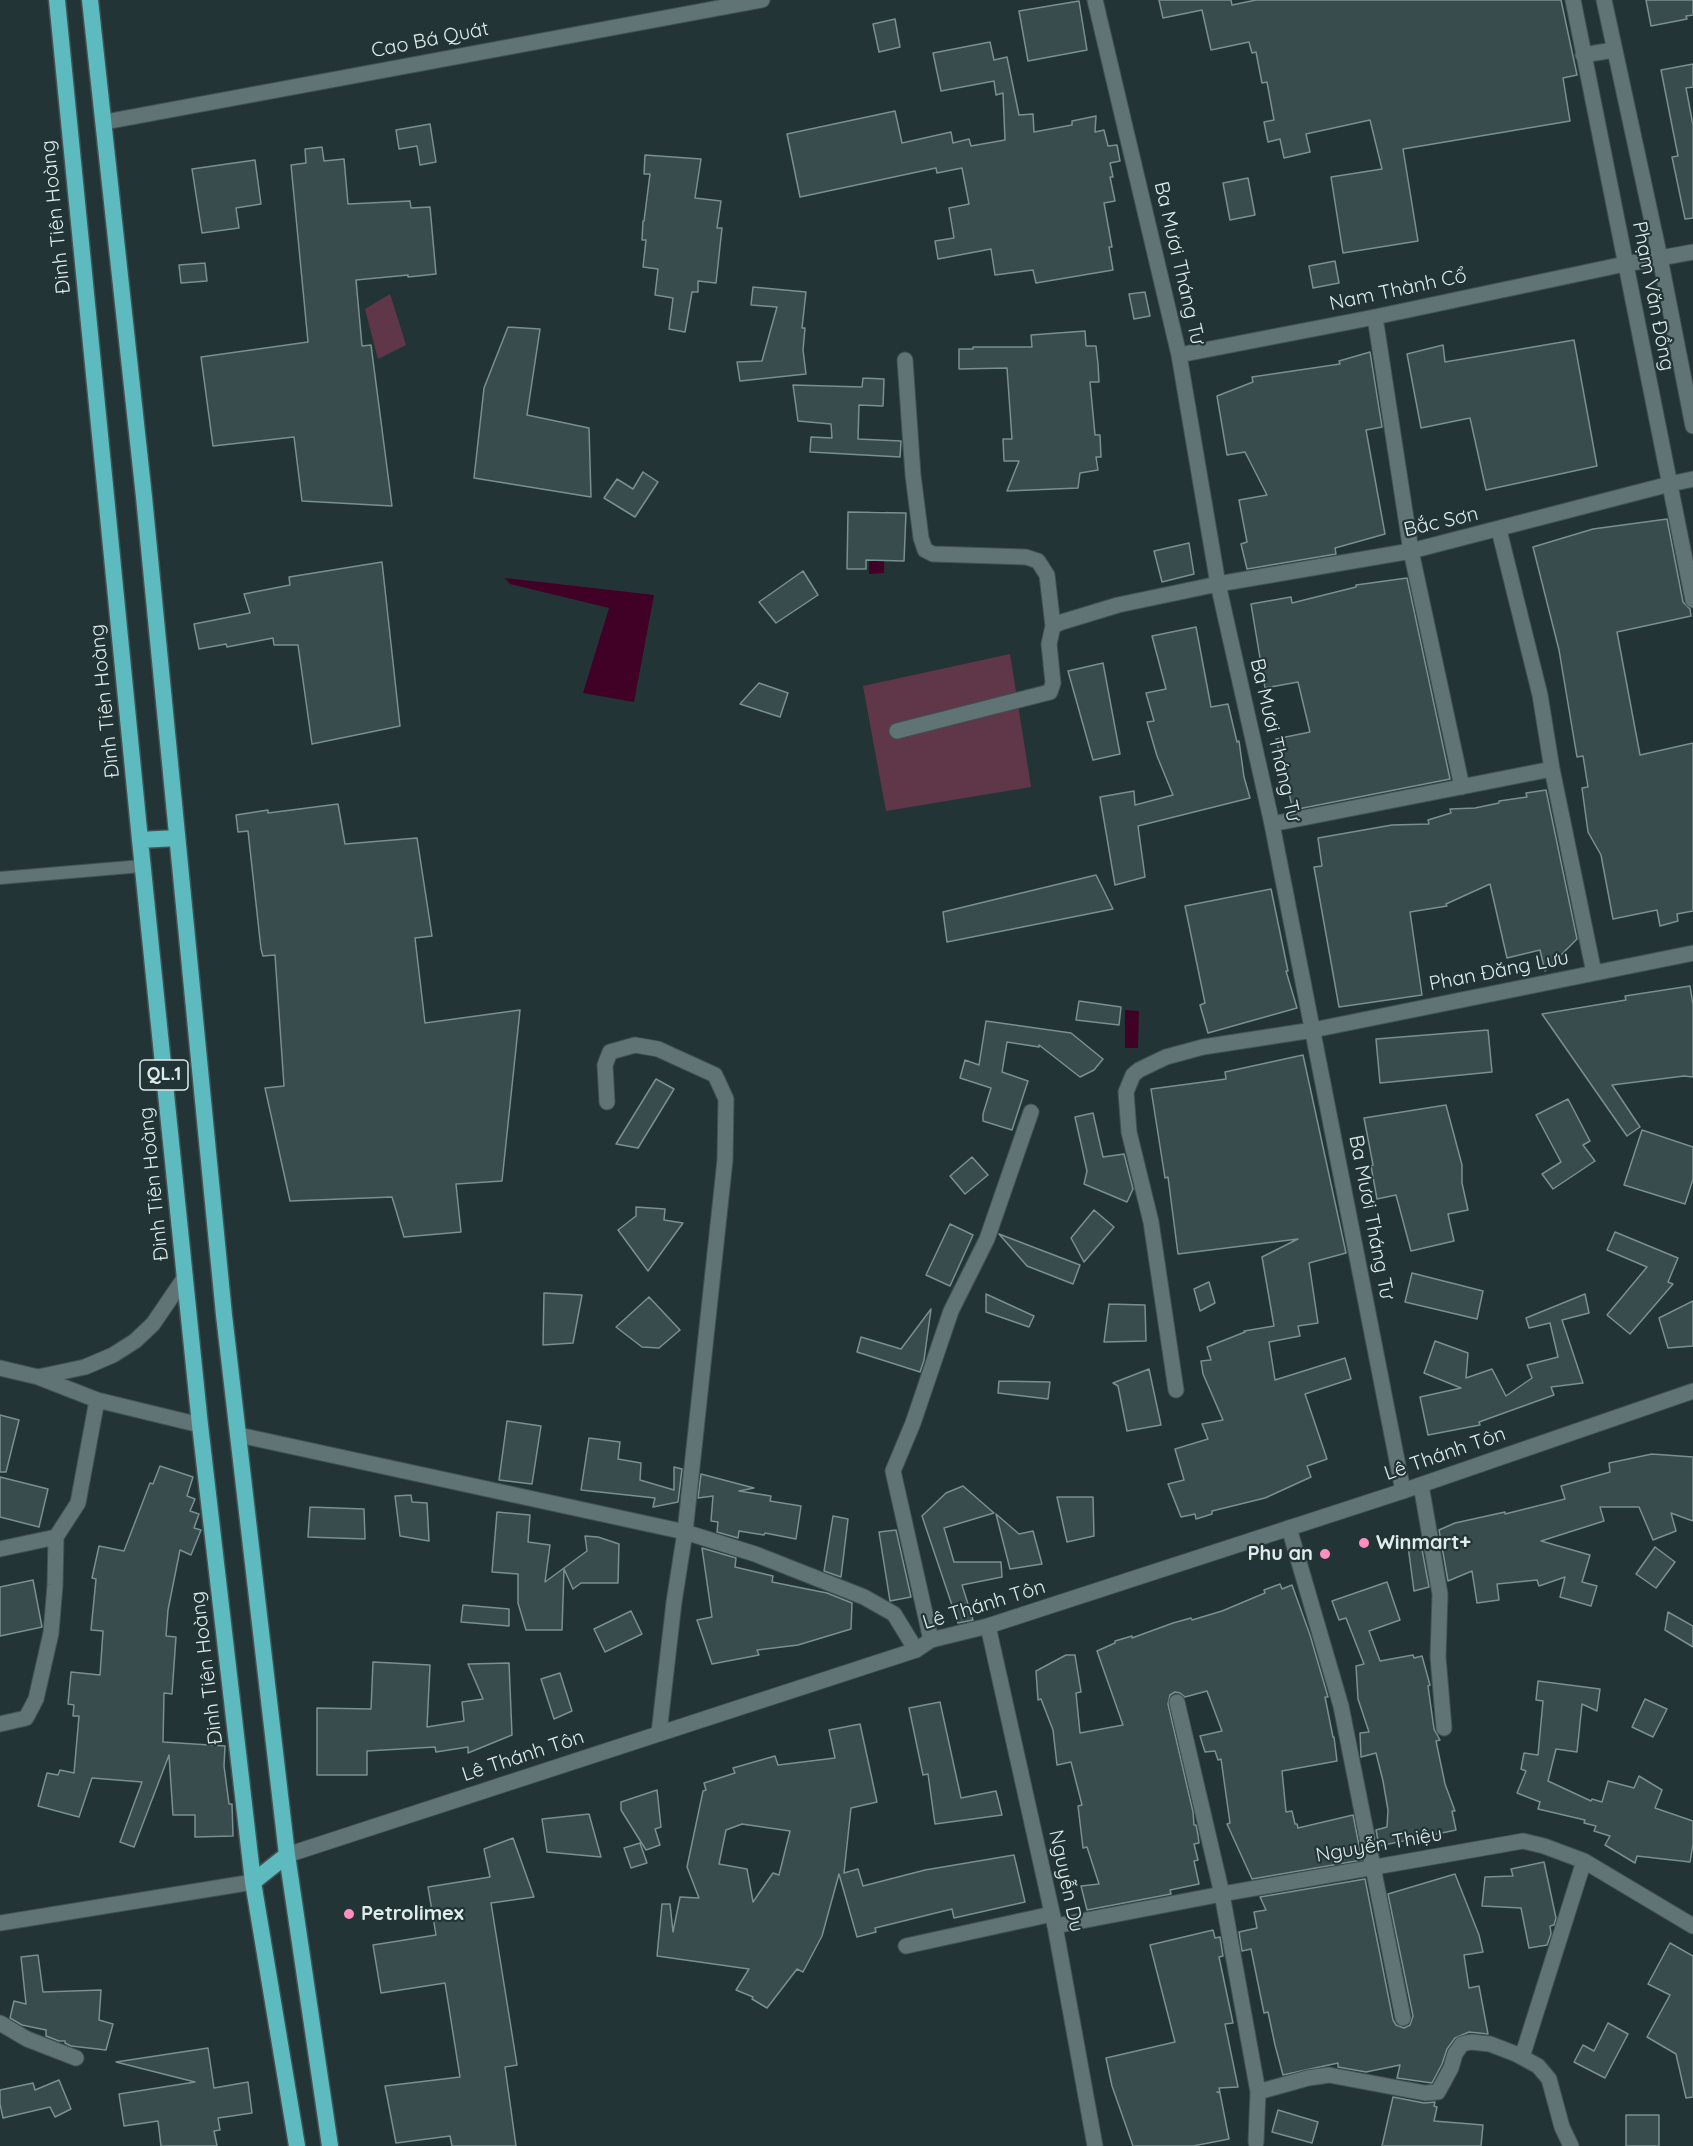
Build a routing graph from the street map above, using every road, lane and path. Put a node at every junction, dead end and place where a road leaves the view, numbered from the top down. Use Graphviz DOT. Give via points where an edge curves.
graph roads {
  1 [pos="57,0"];
  2 [pos="90,0"];
  3 [pos="762,0"];
  4 [pos="1095,0"];
  5 [pos="1573,0"];
  6 [pos="1604,0"];
  7 [pos="1614,50"];
  8 [pos="1583,55"];
  9 [pos="105,122"];
  10 [pos="1693,252"];
  11 [pos="1660,258"];
  12 [pos="1625,264"];
  13 [pos="1375,317"];
  14 [pos="1179,355"];
  15 [pos="905,360"];
  16 [pos="1693,426"];
  17 [pos="1693,479"];
  18 [pos="1670,484"];
  19 [pos="1498,530"];
  20 [pos="1411,551"];
  21 [pos="1218,584"];
  22 [pos="1693,600"];
  23 [pos="1053,626"];
  24 [pos="897,731"];
  25 [pos="1552,769"];
  26 [pos="1462,787"];
  27 [pos="1272,824"];
  28 [pos="177,838"];
  29 [pos="140,840"];
  30 [pos="142,866"];
  31 [pos="0,878"];
  32 [pos="1693,953"];
  33 [pos="1594,973"];
  34 [pos="1313,1030"];
  35 [pos="607,1102"];
  36 [pos="1031,1112"];
  37 [pos="185,1277"];
  38 [pos="0,1368"];
  39 [pos="38,1377"];
  40 [pos="1176,1390"];
  41 [pos="1693,1391"];
  42 [pos="98,1400"];
  43 [pos="200,1425"];
  44 [pos="238,1435"];
  45 [pos="1421,1485"];
  46 [pos="1403,1491"];
  47 [pos="1289,1528"];
  48 [pos="685,1532"];
  49 [pos="56,1537"];
  50 [pos="0,1540"];
  51 [pos="18,1545"];
  52 [pos="0,1550"];
  53 [pos="988,1626"];
  54 [pos="931,1640"];
  55 [pos="916,1650"];
  56 [pos="1177,1702"];
  57 [pos="0,1724"];
  58 [pos="1444,1728"];
  59 [pos="659,1733"];
  60 [pos="287,1855"];
  61 [pos="1584,1861"];
  62 [pos="1372,1868"];
  63 [pos="253,1882"];
  64 [pos="1221,1894"];
  65 [pos="1053,1920"];
  66 [pos="0,1923"];
  67 [pos="1693,1926"];
  68 [pos="906,1946"];
  69 [pos="1403,2018"];
  70 [pos="0,2023"];
  71 [pos="1522,2056"];
  72 [pos="76,2058"];
  73 [pos="1258,2092"];
  74 [pos="1257,2142"];
  75 [pos="297,2146"];
  76 [pos="330,2146"];
  77 [pos="1095,2146"];
  78 [pos="1571,2146"];
  1 -- 29 [label="highway, Đinh Tiên Hoàng / QL.1"];
  2 -- 9 [label="highway, QL.1"];
  3 -- 9 [label="street, Cao Bá Quát"];
  4 -- 14 [label="street, Ba Mươi Tháng Tư"];
  5 -- 8 [label="street, Phạm Văn Đồng"];
  6 -- 7 [label="street, Phạm Văn Đồng"];
  7 -- 8 [label="street"];
  7 -- 11 [label="street, Phạm Văn Đồng"];
  8 -- 12 [label="street, Phạm Văn Đồng"];
  9 -- 28 [label="highway, QL.1"];
  10 -- 11 [label="street"];
  11 -- 12 [label="street, Nam Thành Cổ"];
  11 -- 16 [label="street, Phạm Văn Đồng"];
  12 -- 13 [label="street, Nam Thành Cổ"];
  12 -- 18 [label="street, Phạm Văn Đồng"];
  13 -- 14 [label="street, Nam Thành Cổ"];
  13 -- 20 [label="street"];
  14 -- 21 [label="street, Ba Mươi Tháng Tư"];
  15 -- 23 [label="street" via="913,475 925,550 933,554 1026,557 1038,561 1047,575"];
  17 -- 18 [label="street, Bắc Sơn"];
  18 -- 19 [label="street, Bắc Sơn"];
  18 -- 22 [label="street, Phạm Văn Đồng"];
  19 -- 20 [label="street, Bắc Sơn"];
  19 -- 25 [label="street" via="1540,695"];
  20 -- 21 [label="street, Bắc Sơn"];
  20 -- 26 [label="street"];
  21 -- 23 [label="street, Bắc Sơn" via="1118,605"];
  21 -- 27 [label="street, Ba Mươi Tháng Tư"];
  23 -- 24 [label="street" via="1049,644 1053,683 1050,692"];
  25 -- 26 [label="street"];
  25 -- 33 [label="street"];
  26 -- 27 [label="street"];
  27 -- 34 [label="street, Ba Mươi Tháng Tư"];
  28 -- 29 [label="highway"];
  28 -- 44 [label="highway, QL.1"];
  29 -- 30 [label="highway, Đinh Tiên Hoàng / QL.1"];
  30 -- 31 [label="lane"];
  30 -- 37 [label="highway, Đinh Tiên Hoàng / QL.1"];
  32 -- 33 [label="street, Phan Đăng Lưu"];
  33 -- 34 [label="street, Phan Đăng Lưu"];
  34 -- 40 [label="street, Phan Đăng Lưu" via="1203,1047 1166,1057 1146,1065 1129,1083 1129,1132 1151,1222"];
  34 -- 46 [label="street, Ba Mươi Tháng Tư"];
  35 -- 48 [label="street" via="605,1065 610,1052 635,1045 658,1049 715,1075 726,1099 725,1160"];
  36 -- 54 [label="street" via="987,1239 951,1311 893,1471"];
  37 -- 39 [label="street" via="153,1324 135,1341 85,1367"];
  37 -- 43 [label="highway, Đinh Tiên Hoàng / QL.1"];
  38 -- 39 [label="street"];
  39 -- 42 [label="street"];
  41 -- 45 [label="street, Lê Thánh Tôn"];
  42 -- 43 [label="street"];
  42 -- 49 [label="street" via="78,1503"];
  43 -- 63 [label="highway, Đinh Tiên Hoàng / QL.1"];
  44 -- 48 [label="street"];
  44 -- 60 [label="highway, QL.1"];
  45 -- 46 [label="street, Lê Thánh Tôn"];
  45 -- 58 [label="street" via="1440,1594 1438,1657"];
  46 -- 47 [label="street, Lê Thánh Tôn"];
  47 -- 53 [label="street, Lê Thánh Tôn"];
  47 -- 62 [label="street" via="1341,1706"];
  48 -- 55 [label="street" via="755,1554 864,1597 894,1614"];
  48 -- 59 [label="street"];
  49 -- 51 [label="street"];
  49 -- 57 [label="street" via="51,1633 36,1699 26,1718"];
  50 -- 51 [label="street"];
  51 -- 52 [label="street"];
  53 -- 54 [label="street, Lê Thánh Tôn"];
  53 -- 65 [label="street, Nguyễn Du"];
  54 -- 55 [label="street, Lê Thánh Tôn"];
  55 -- 59 [label="street, Lê Thánh Tôn"];
  56 -- 64 [label="street"];
  59 -- 60 [label="street, Lê Thánh Tôn"];
  60 -- 63 [label="highway"];
  60 -- 76 [label="highway, QL.1"];
  61 -- 62 [label="street, Nguyễn Thiệu" via="1523,1841"];
  61 -- 67 [label="street, Nguyễn Thiệu"];
  61 -- 71 [label="street"];
  62 -- 64 [label="street, Nguyễn Thiệu"];
  62 -- 69 [label="street"];
  63 -- 66 [label="street"];
  63 -- 75 [label="highway, Đinh Tiên Hoàng / QL.1"];
  64 -- 65 [label="street, Nguyễn Thiệu"];
  64 -- 73 [label="street"];
  65 -- 68 [label="street, Nguyễn Thiệu"];
  65 -- 77 [label="street, Nguyễn Du"];
  70 -- 72 [label="street"];
  71 -- 73 [label="street" via="1490,2044 1462,2044 1438,2092 1329,2075"];
  71 -- 78 [label="street" via="1549,2079"];
  73 -- 74 [label="street"];
}
